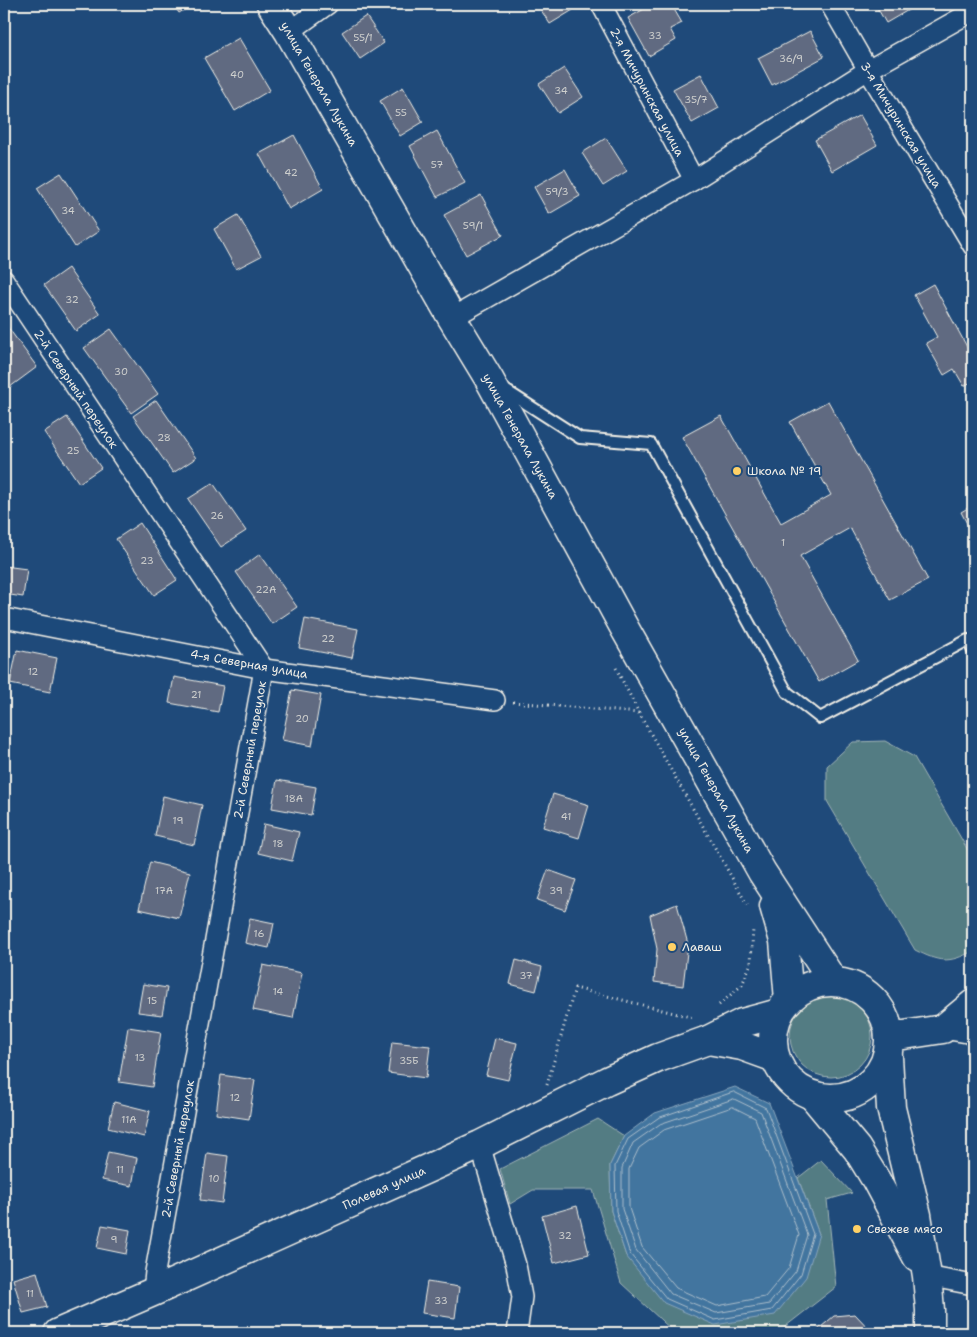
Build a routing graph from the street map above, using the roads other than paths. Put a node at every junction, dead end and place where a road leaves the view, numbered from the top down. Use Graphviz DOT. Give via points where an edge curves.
graph roads {
  1 [pos="271,4"];
  2 [pos="328,4"];
  3 [pos="601,4"];
  4 [pos="830,4"];
  5 [pos="973,11"];
  6 [pos="289,32"];
  7 [pos="868,70"];
  8 [pos="694,180"];
  9 [pos="973,246"];
  10 [pos="4,280"];
  11 [pos="452,318"];
  12 [pos="489,379"];
  13 [pos="4,618"];
  14 [pos="973,651"];
  15 [pos="264,669"];
  16 [pos="495,700"];
  17 [pos="762,872"];
  18 [pos="833,981"];
  19 [pos="973,1004"];
  20 [pos="784,1006"];
  21 [pos="943,1029"];
  22 [pos="705,1030"];
  23 [pos="973,1034"];
  24 [pos="889,1047"];
  25 [pos="775,1058"];
  26 [pos="813,1096"];
  27 [pos="480,1145"];
  28 [pos="927,1276"];
  29 [pos="973,1285"];
  30 [pos="153,1292"];
  31 [pos="58,1333"];
  32 [pos="517,1333"];
  33 [pos="930,1333"];
  1 -- 6 [label="main road, улица Генерала Лукина"];
  2 -- 6 [label="street"];
  3 -- 8 [label="street, 2-я Мичуринская улица"];
  4 -- 7 [label="street, 3-я Мичуринская улица"];
  5 -- 7 [label="street"];
  6 -- 11 [label="main road, улица Генерала Лукина"];
  7 -- 8 [label="street"];
  7 -- 9 [label="street, 3-я Мичуринская улица"];
  8 -- 11 [label="street"];
  10 -- 15 [label="street, 2-й Северный переулок"];
  11 -- 12 [label="main road, улица Генерала Лукина"];
  12 -- 14 [label="lane" via="580,438 651,444 787,692 820,718 968,640"];
  12 -- 17 [label="main road, улица Генерала Лукина"];
  13 -- 15 [label="street, 4-я Северная улица"];
  15 -- 16 [label="street, 4-я Северная улица"];
  15 -- 30 [label="street, 2-й Северный переулок"];
  17 -- 18 [label="main road, улица Генерала Лукина"];
  17 -- 20 [label="main road, улица Генерала Лукина" via="783,934"];
  18 -- 20 [label="main road" via="809,986"];
  18 -- 24 [label="main road" via="861,989 882,1009"];
  19 -- 21 [label="main road"];
  20 -- 22 [label="main road, Полевая улица" via="742,1023"];
  20 -- 25 [label="main road" via="773,1035"];
  21 -- 23 [label="street"];
  21 -- 24 [label="main road"];
  22 -- 25 [label="main road, Полевая улица"];
  22 -- 27 [label="main road, Полевая улица" via="658,1058"];
  24 -- 26 [label="main road" via="880,1074 867,1088 850,1096 832,1099"];
  24 -- 28 [label="main road" via="891,1108 917,1215"];
  25 -- 26 [label="main road" via="790,1081"];
  26 -- 28 [label="main road" via="857,1148"];
  27 -- 30 [label="main road, Полевая улица"];
  27 -- 32 [label="street" via="516,1265 522,1297"];
  28 -- 29 [label="street"];
  28 -- 33 [label="main road"];
  30 -- 31 [label="main road, Полевая улица"];
}
